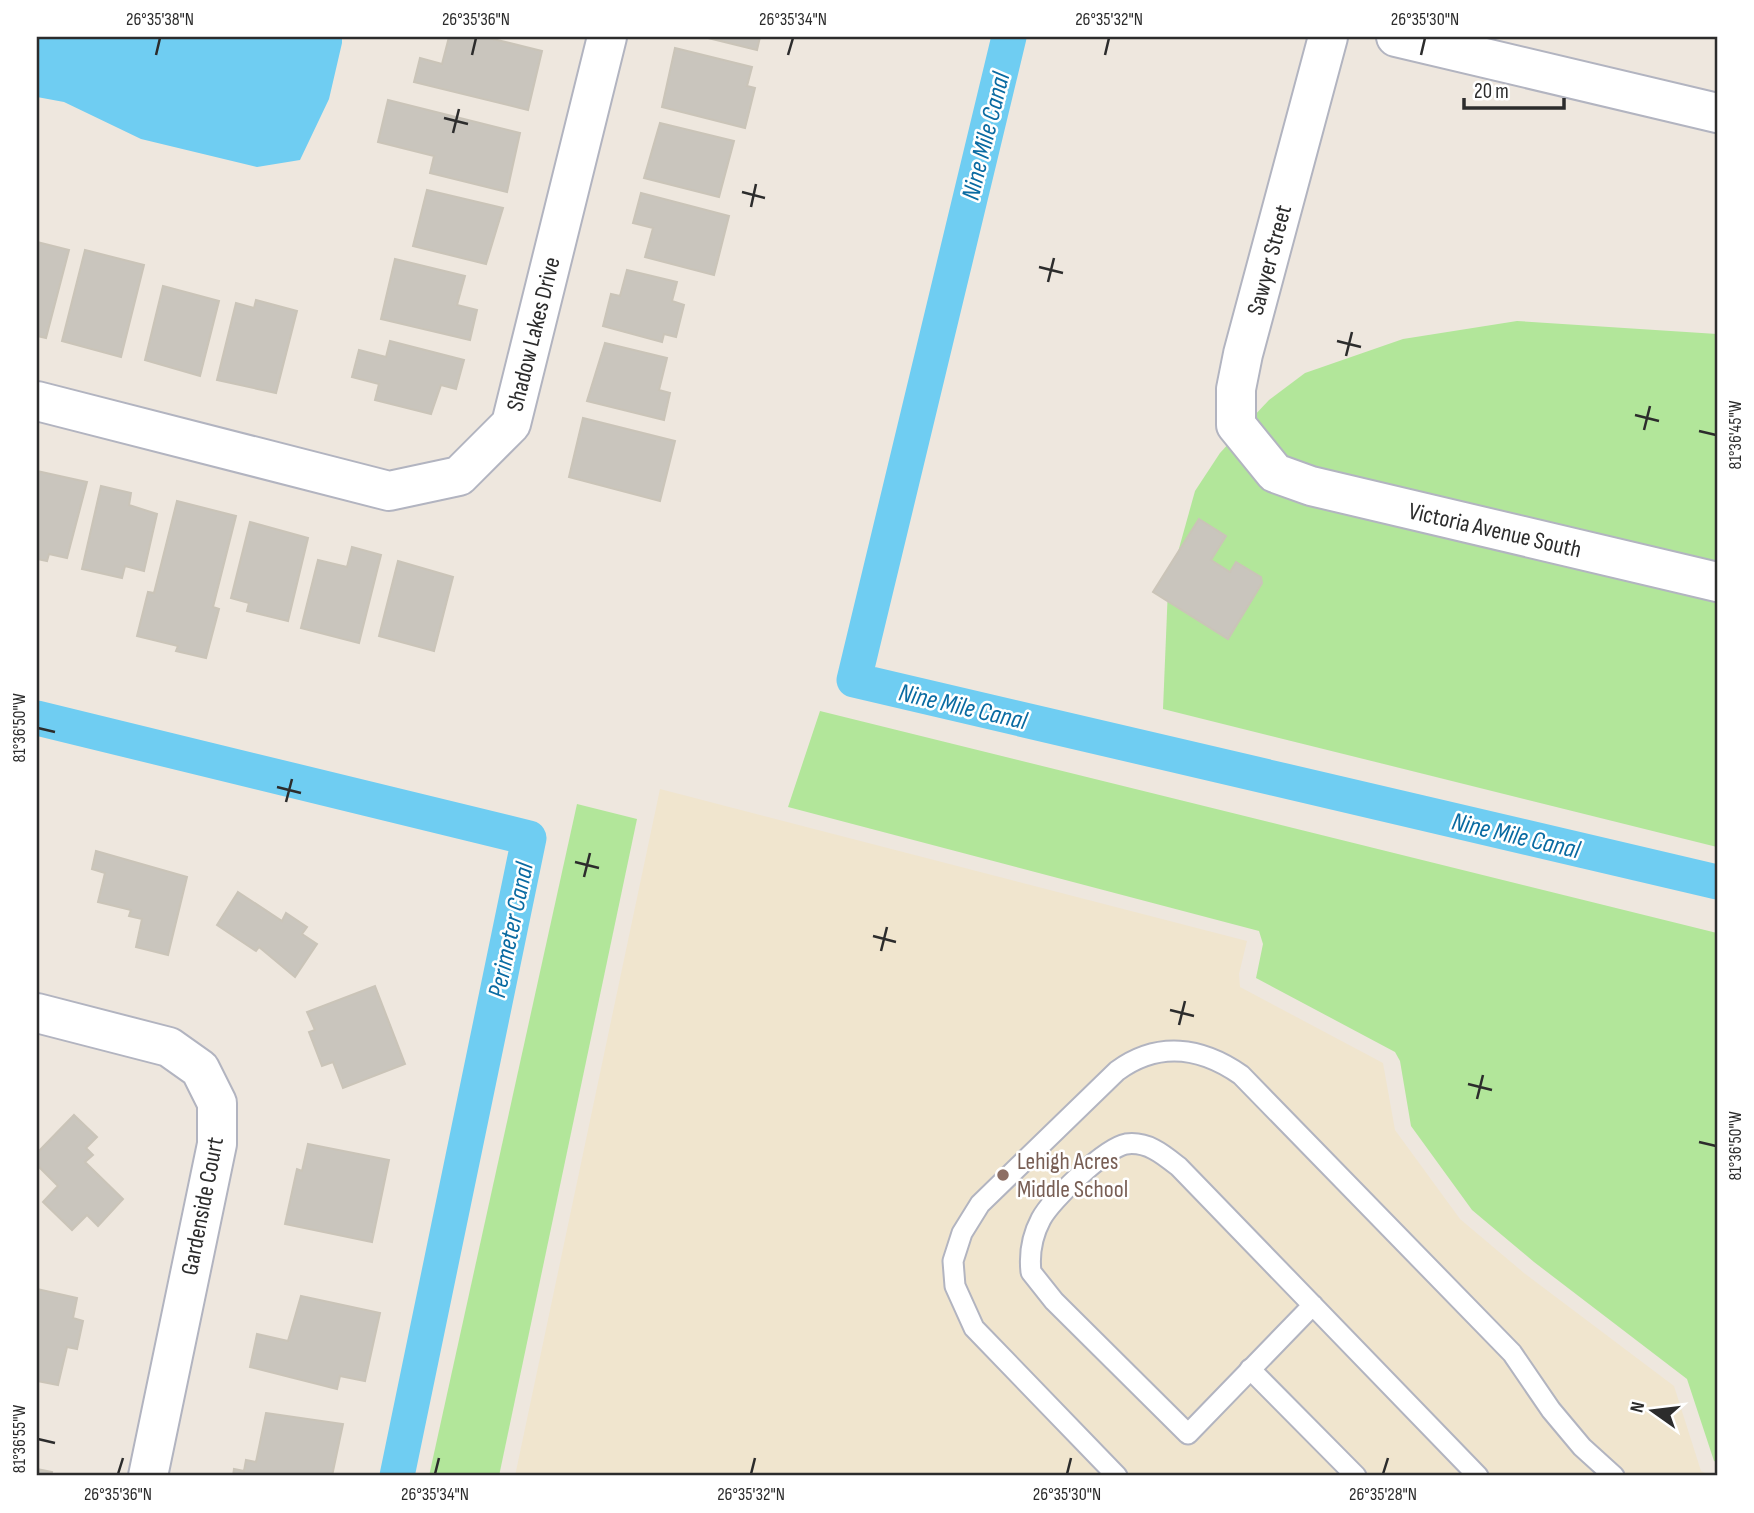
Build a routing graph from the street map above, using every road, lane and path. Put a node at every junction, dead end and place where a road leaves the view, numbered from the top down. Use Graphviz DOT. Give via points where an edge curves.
graph roads {
  1 [pos="607,37"];
  2 [pos="1328,37"];
  3 [pos="1396,37"];
  4 [pos="1717,113"];
  5 [pos="37,401"];
  6 [pos="1275,473"];
  7 [pos="1717,582"];
  8 [pos="37,1013"];
  9 [pos="1313,1305"];
  10 [pos="1250,1370"];
  11 [pos="148,1476"];
  12 [pos="1117,1476"];
  13 [pos="1356,1476"];
  14 [pos="1478,1476"];
  15 [pos="1614,1476"];
  1 -- 5 [label="street, Shadow Lakes Drive" via="511,424 458,476 389,491"];
  2 -- 6 [label="street, Sawyer Street" via="1236,389 1236,425"];
  3 -- 4 [label="street"];
  6 -- 7 [label="street, Victoria Avenue South" via="1311,486"];
  8 -- 11 [label="street, Gardenside Court" via="169,1047 200,1069 217,1103 218,1144"];
  9 -- 10 [label="lane"];
  9 -- 10 [label="lane" via="1180,1167 1157,1149 1126,1144 1109,1150 1042,1216 1030,1257 1031,1272 1054,1301 1188,1434"];
  9 -- 14 [label="lane"];
  10 -- 13 [label="lane"];
  12 -- 15 [label="lane" via="974,1328 955,1286 953,1261 962,1233 980,1204 1118,1071 1159,1051 1179,1050 1220,1060 1241,1075 1512,1353 1551,1410"];
}
